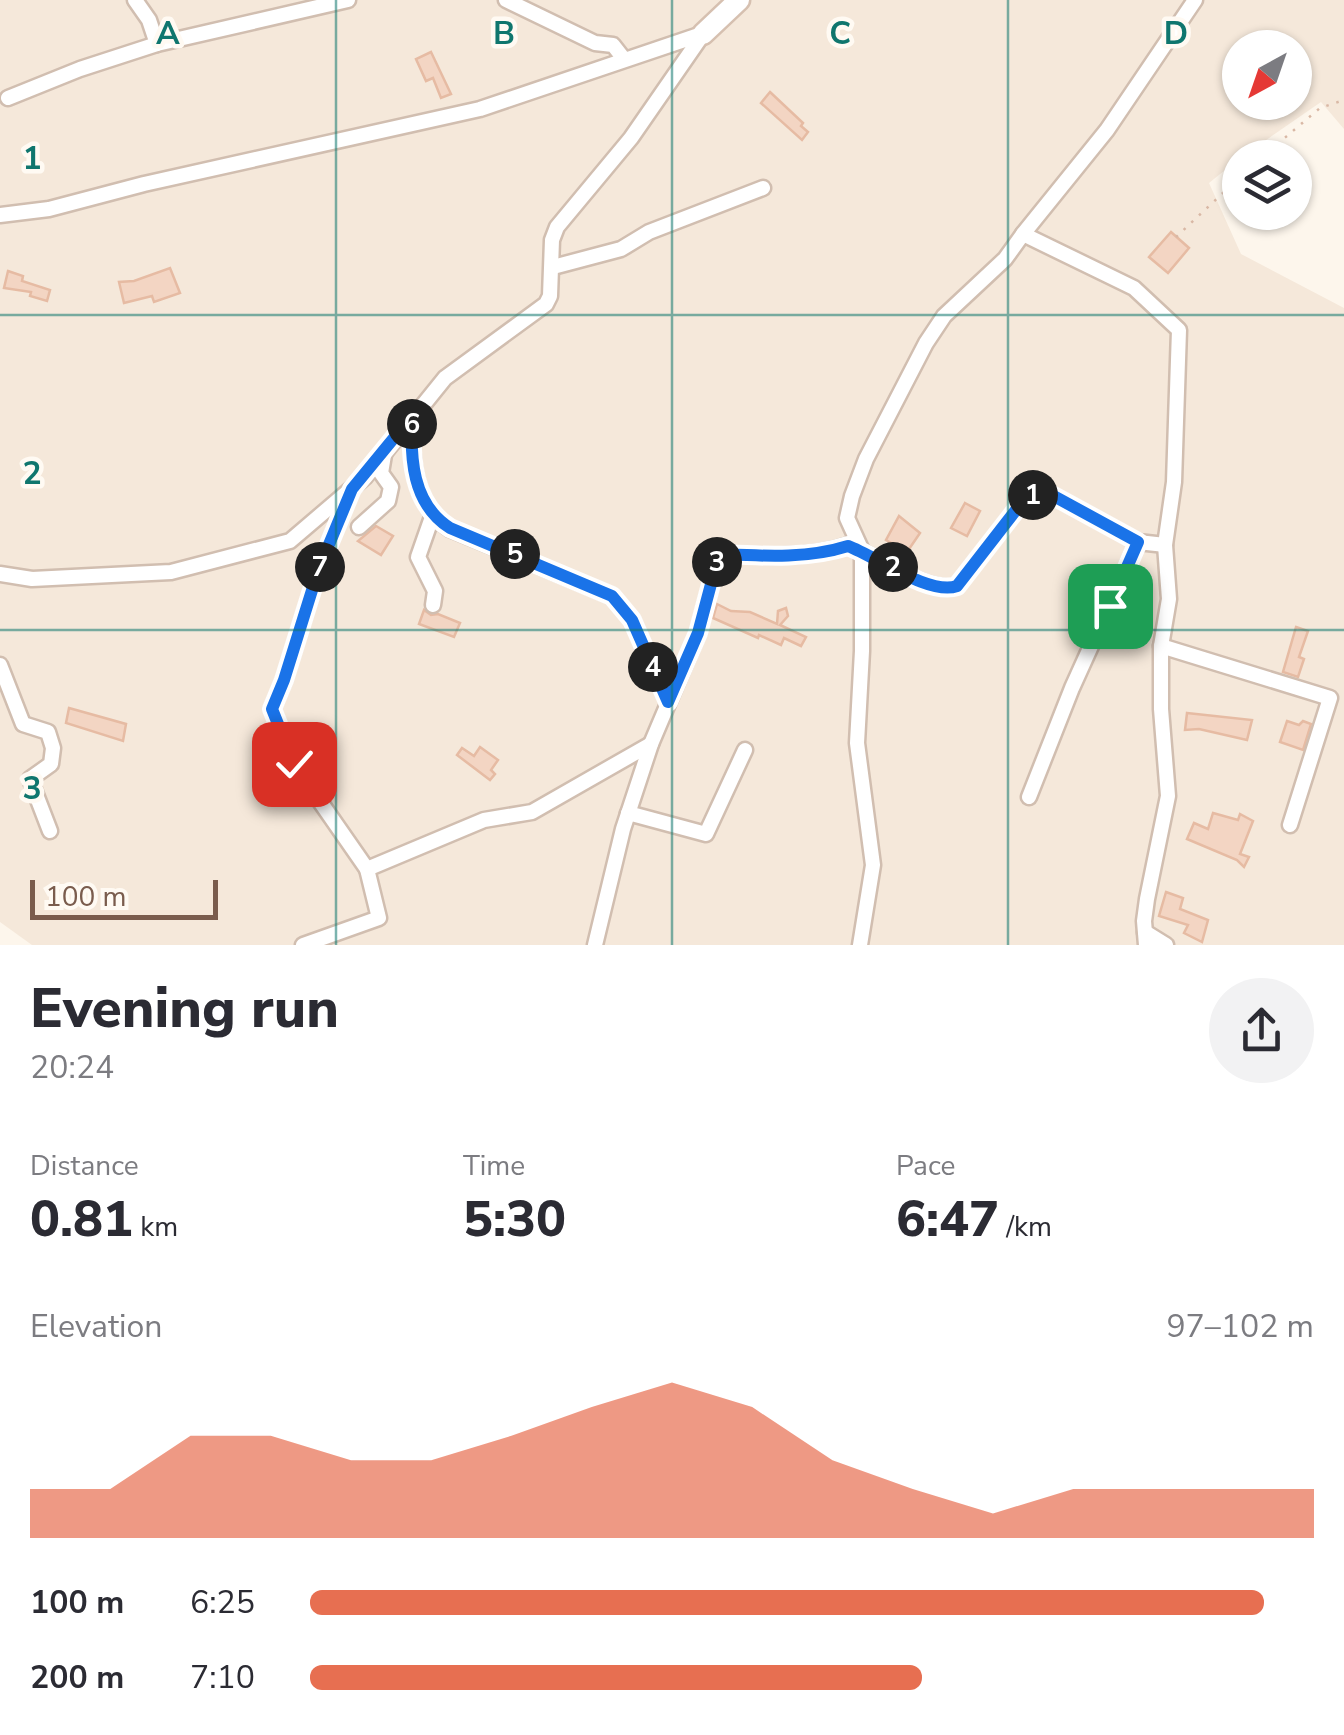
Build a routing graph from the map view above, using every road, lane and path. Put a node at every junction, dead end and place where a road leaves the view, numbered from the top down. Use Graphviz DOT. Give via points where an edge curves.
graph roads {
  1 [pos="136,0"];
  2 [pos="348,0"];
  3 [pos="506,0"];
  4 [pos="738,0"];
  5 [pos="1195,0"];
  6 [pos="703,34"];
  7 [pos="157,44"];
  8 [pos="624,59"];
  9 [pos="8,98"];
  10 [pos="1344,100"];
  11 [pos="1283,140"];
  12 [pos="764,188"];
  13 [pos="1222,195"];
  14 [pos="0,215"];
  15 [pos="1023,234"];
  16 [pos="1176,237"];
  17 [pos="553,267"];
  18 [pos="412,416"];
  19 [pos="384,452"];
  20 [pos="352,489"];
  21 [pos="432,517"];
  22 [pos="359,526"];
  23 [pos="1138,542"];
  24 [pos="1166,544"];
  25 [pos="862,551"];
  26 [pos="0,574"];
  27 [pos="433,606"];
  28 [pos="1161,646"];
  29 [pos="0,666"];
  30 [pos="668,702"];
  31 [pos="650,744"];
  32 [pos="745,750"];
  33 [pos="1029,797"];
  34 [pos="628,813"];
  35 [pos="1290,825"];
  36 [pos="50,831"];
  37 [pos="367,869"];
  38 [pos="1146,938"];
  39 [pos="303,945"];
  40 [pos="595,945"];
  41 [pos="860,945"];
  42 [pos="1166,945"];
  1 -- 7 [label="street"];
  2 -- 7 [label="street"];
  3 -- 8 [label="street" via="595,43 613,45"];
  4 -- 6 [label="main road"];
  5 -- 15 [label="street" via="1107,130"];
  6 -- 8 [label="street"];
  6 -- 17 [label="street" via="631,138 556,227"];
  7 -- 9 [label="street"];
  8 -- 14 [label="street" via="480,109"];
  10 -- 11 [label="path" via="1320,108"];
  12 -- 17 [label="street" via="621,249"];
  13 -- 16 [label="path"];
  15 -- 24 [label="street" via="1134,288 1179,330"];
  15 -- 25 [label="street" via="944,316 866,459 848,518"];
  17 -- 18 [label="street" via="546,304 445,378"];
  18 -- 19 [label="street"];
  18 -- 21 [label="street" via="414,474"];
  19 -- 20 [label="street"];
  19 -- 22 [label="street" via="381,474 392,487 388,501"];
  20 -- 26 [label="street" via="290,541 171,572 32,579"];
  20 -- 37 [label="street" via="272,709 294,764"];
  21 -- 27 [label="street" via="418,556 435,591"];
  21 -- 30 [label="street" via="612,596 632,620"];
  23 -- 24 [label="street"];
  23 -- 25 [label="street" via="1050,494 1035,493 950,589"];
  23 -- 33 [label="street"];
  24 -- 28 [label="street"];
  25 -- 30 [label="street" via="848,546 773,557 719,554 698,633"];
  25 -- 41 [label="street" via="857,743 872,866"];
  28 -- 35 [label="street" via="1330,698"];
  28 -- 38 [label="street" via="1168,796"];
  29 -- 36 [label="street" via="24,724 48,732 53,748 51,764 30,779"];
  30 -- 31 [label="street"];
  31 -- 34 [label="street"];
  31 -- 37 [label="street" via="532,812 484,820"];
  32 -- 34 [label="street" via="706,834"];
  34 -- 40 [label="street"];
  37 -- 39 [label="street" via="378,918"];
  38 -- 42 [label="street"];
}
